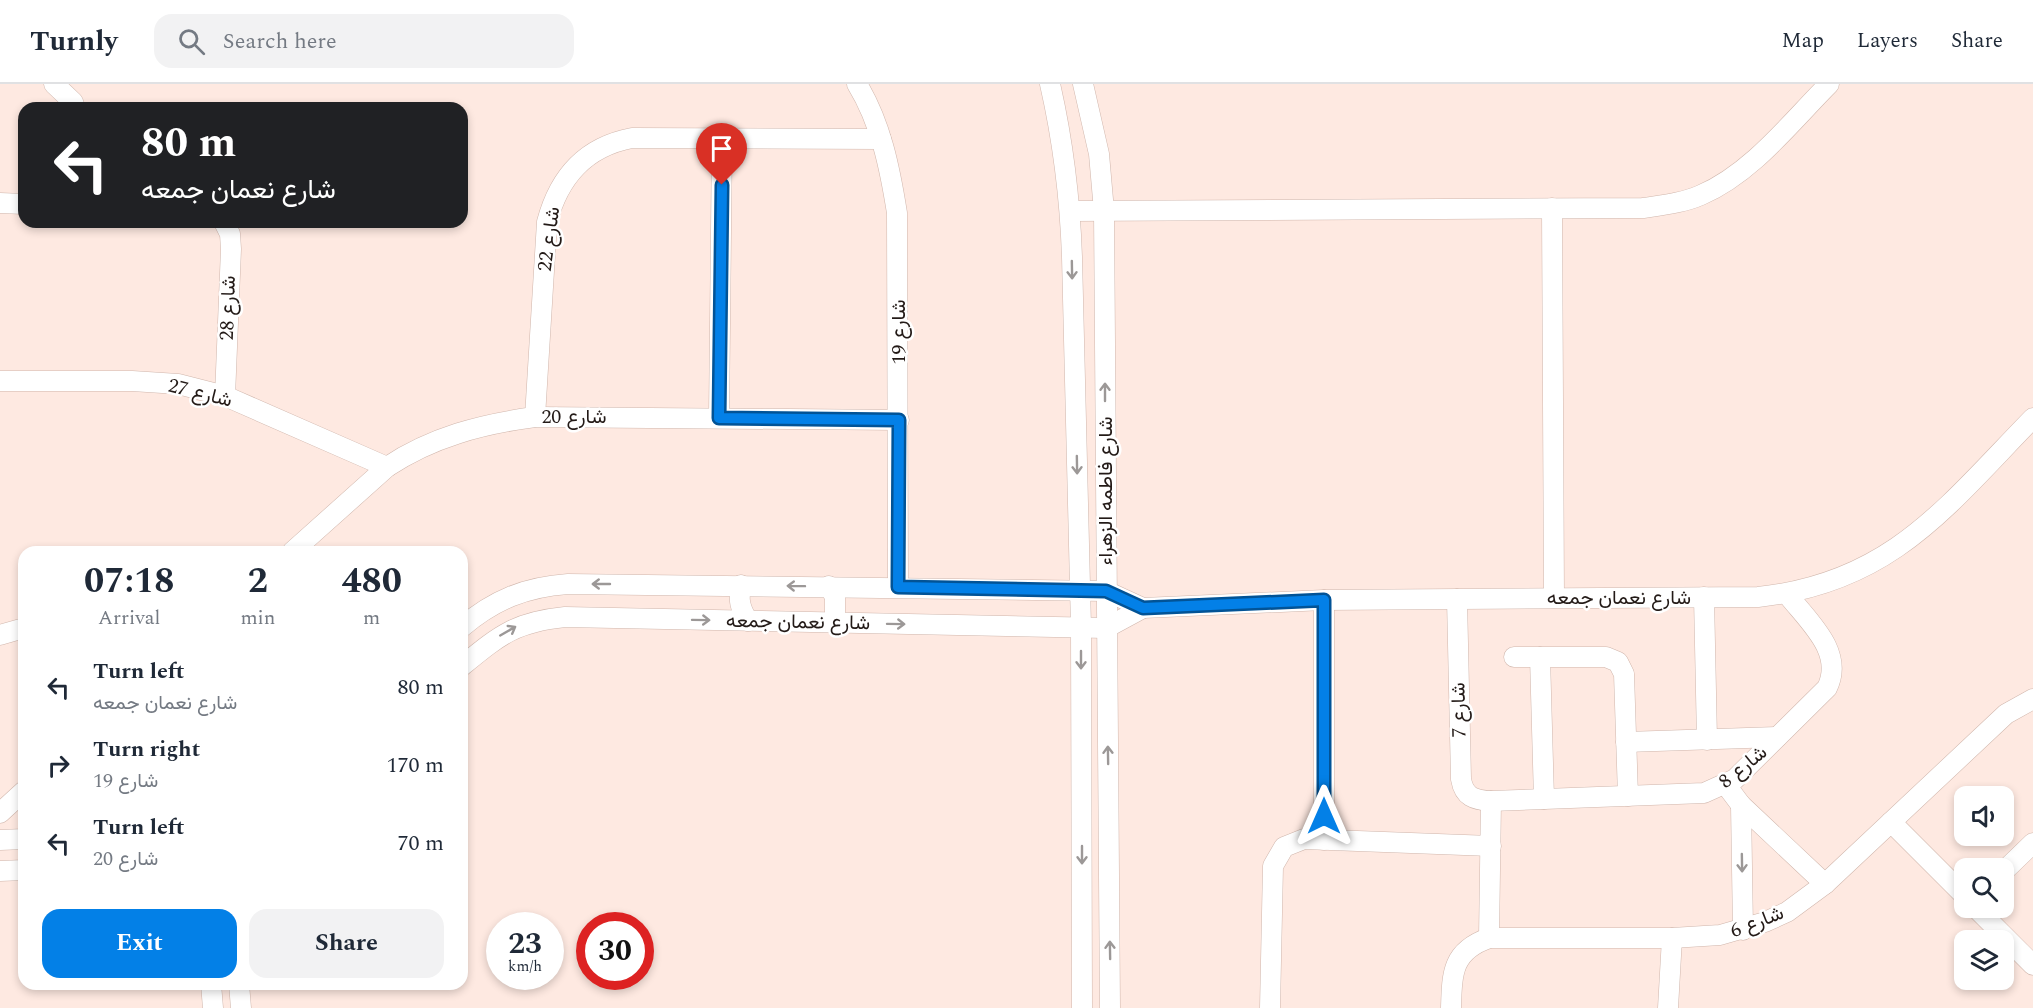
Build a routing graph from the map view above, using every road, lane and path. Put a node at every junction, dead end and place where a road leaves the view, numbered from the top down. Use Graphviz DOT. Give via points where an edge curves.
graph roads {
  1 [pos="54,84"];
  2 [pos="857,84"];
  3 [pos="1050,84"];
  4 [pos="1083,84"];
  5 [pos="1829,84"];
  6 [pos="73,102"];
  7 [pos="722,139"];
  8 [pos="881,139"];
  9 [pos="0,203"];
  10 [pos="18,204"];
  11 [pos="1552,208"];
  12 [pos="1070,211"];
  13 [pos="1104,211"];
  14 [pos="227,228"];
  15 [pos="0,381"];
  16 [pos="225,396"];
  17 [pos="535,417"];
  18 [pos="719,418"];
  19 [pos="2033,418"];
  20 [pos="899,420"];
  21 [pos="387,467"];
  22 [pos="299,546"];
  23 [pos="741,585"];
  24 [pos="829,586"];
  25 [pos="898,587"];
  26 [pos="1080,591"];
  27 [pos="1106,591"];
  28 [pos="1787,594"];
  29 [pos="1704,597"];
  30 [pos="1554,598"];
  31 [pos="1457,599"];
  32 [pos="1324,600"];
  33 [pos="1143,608"];
  34 [pos="748,621"];
  35 [pos="468,622"];
  36 [pos="835,623"];
  37 [pos="1081,627"];
  38 [pos="1106,628"];
  39 [pos="18,630"];
  40 [pos="0,635"];
  41 [pos="1514,657"];
  42 [pos="1540,657"];
  43 [pos="468,661"];
  44 [pos="2033,699"];
  45 [pos="1777,738"];
  46 [pos="1707,740"];
  47 [pos="1626,742"];
  48 [pos="1726,785"];
  49 [pos="18,796"];
  50 [pos="1628,796"];
  51 [pos="1544,799"];
  52 [pos="1491,801"];
  53 [pos="1741,805"];
  54 [pos="0,813"];
  55 [pos="1891,822"];
  56 [pos="18,839"];
  57 [pos="0,840"];
  58 [pos="1324,840"];
  59 [pos="2033,843"];
  60 [pos="1491,846"];
  61 [pos="2014,861"];
  62 [pos="18,870"];
  63 [pos="0,871"];
  64 [pos="1825,884"];
  65 [pos="1954,885"];
  66 [pos="1986,918"];
  67 [pos="1743,930"];
  68 [pos="1490,938"];
  69 [pos="1672,938"];
  70 [pos="2033,965"];
  71 [pos="212,990"];
  72 [pos="240,990"];
  73 [pos="213,1008"];
  74 [pos="241,1008"];
  75 [pos="1082,1008"];
  76 [pos="1110,1008"];
  77 [pos="1270,1008"];
  78 [pos="1452,1008"];
  79 [pos="1668,1008"];
  1 -- 6 [label="street"];
  2 -- 8 [label="street, شارع 19"];
  3 -- 12 [label="street, شارع فاطمه الزهراء"];
  4 -- 13 [label="street, شارع فاطمه الزهراء" via="1099,154"];
  5 -- 11 [label="street" via="1749,165 1701,195 1643,208"];
  7 -- 8 [label="street, شارع 22"];
  7 -- 17 [label="street, شارع 22" via="632,138 614,142 594,151 563,181 547,222"];
  7 -- 18 [label="street"];
  8 -- 20 [label="street, شارع 19" via="897,213"];
  9 -- 10 [label="street"];
  11 -- 13 [label="street"];
  11 -- 30 [label="street"];
  12 -- 13 [label="street"];
  12 -- 26 [label="street, شارع فاطمه الزهراء, one-way"];
  27 -- 13 [label="street, شارع فاطمه الزهراء, one-way"];
  14 -- 16 [label="street, شارع 28" via="231,249"];
  15 -- 16 [label="street, شارع 27" via="178,384"];
  16 -- 21 [label="street, شارع 27"];
  17 -- 18 [label="street, شارع 20"];
  17 -- 21 [label="street, شارع 20" via="443,438"];
  18 -- 20 [label="street, شارع 20"];
  19 -- 28 [label="street, شارع نعمان جمعه" via="1913,537 1855,573"];
  20 -- 25 [label="street, شارع 19"];
  21 -- 22 [label="street, شارع 20"];
  24 -- 23 [label="street, شارع نعمان جمعه, one-way"];
  23 -- 34 [label="street" via="740,604"];
  23 -- 35 [label="street, شارع نعمان جمعه, one-way" via="542,586 494,603"];
  24 -- 25 [label="street, شارع نعمان جمعه"];
  24 -- 36 [label="street" via="835,597"];
  25 -- 26 [label="street, شارع نعمان جمعه"];
  26 -- 27 [label="street, شارع نعمان جمعه"];
  26 -- 37 [label="street, شارع فاطمه الزهراء"];
  27 -- 33 [label="street, شارع نعمان جمعه"];
  27 -- 38 [label="street, شارع فاطمه الزهراء"];
  28 -- 29 [label="street, شارع نعمان جمعه"];
  28 -- 45 [label="street, شارع 8" via="1828,647 1834,668 1827,688"];
  29 -- 30 [label="street, شارع نعمان جمعه"];
  29 -- 46 [label="street"];
  30 -- 31 [label="street, شارع نعمان جمعه"];
  31 -- 32 [label="street, شارع نعمان جمعه"];
  31 -- 52 [label="street, شارع 7" via="1461,779 1468,795"];
  32 -- 33 [label="street, شارع نعمان جمعه"];
  32 -- 58 [label="street"];
  33 -- 38 [label="street, شارع نعمان جمعه"];
  34 -- 36 [label="street, شارع نعمان جمعه"];
  43 -- 34 [label="street, شارع نعمان جمعه, one-way" via="514,627 538,620 565,617"];
  36 -- 37 [label="street, شارع نعمان جمعه, one-way"];
  37 -- 38 [label="street, شارع نعمان جمعه"];
  37 -- 75 [label="street, شارع فاطمه الزهراء, one-way"];
  76 -- 38 [label="street, شارع فاطمه الزهراء, one-way"];
  39 -- 40 [label="street"];
  41 -- 42 [label="street"];
  42 -- 47 [label="street" via="1606,657 1618,662 1624,674"];
  42 -- 51 [label="street"];
  44 -- 55 [label="street, شارع 6" via="2006,714"];
  45 -- 46 [label="street"];
  45 -- 48 [label="street, شارع 8"];
  46 -- 47 [label="street"];
  47 -- 50 [label="street"];
  48 -- 50 [label="street, شارع 8" via="1704,793"];
  48 -- 53 [label="street"];
  49 -- 54 [label="street"];
  50 -- 51 [label="street, شارع 8"];
  51 -- 52 [label="street, شارع 8"];
  52 -- 60 [label="street"];
  53 -- 64 [label="street"];
  53 -- 67 [label="street, one-way"];
  55 -- 64 [label="street, شارع 6"];
  55 -- 65 [label="street"];
  56 -- 57 [label="street"];
  58 -- 60 [label="street"];
  58 -- 77 [label="street" via="1293,841 1284,847 1273,866"];
  59 -- 61 [label="street"];
  60 -- 68 [label="street"];
  62 -- 63 [label="street"];
  64 -- 67 [label="street, شارع 6" via="1787,912"];
  66 -- 70 [label="street"];
  67 -- 69 [label="street, شارع 6" via="1720,936"];
  68 -- 69 [label="street, شارع 6"];
  68 -- 78 [label="street, شارع 6" via="1475,943 1456,964"];
  69 -- 79 [label="street"];
  71 -- 73 [label="street"];
  72 -- 74 [label="street"];
}
